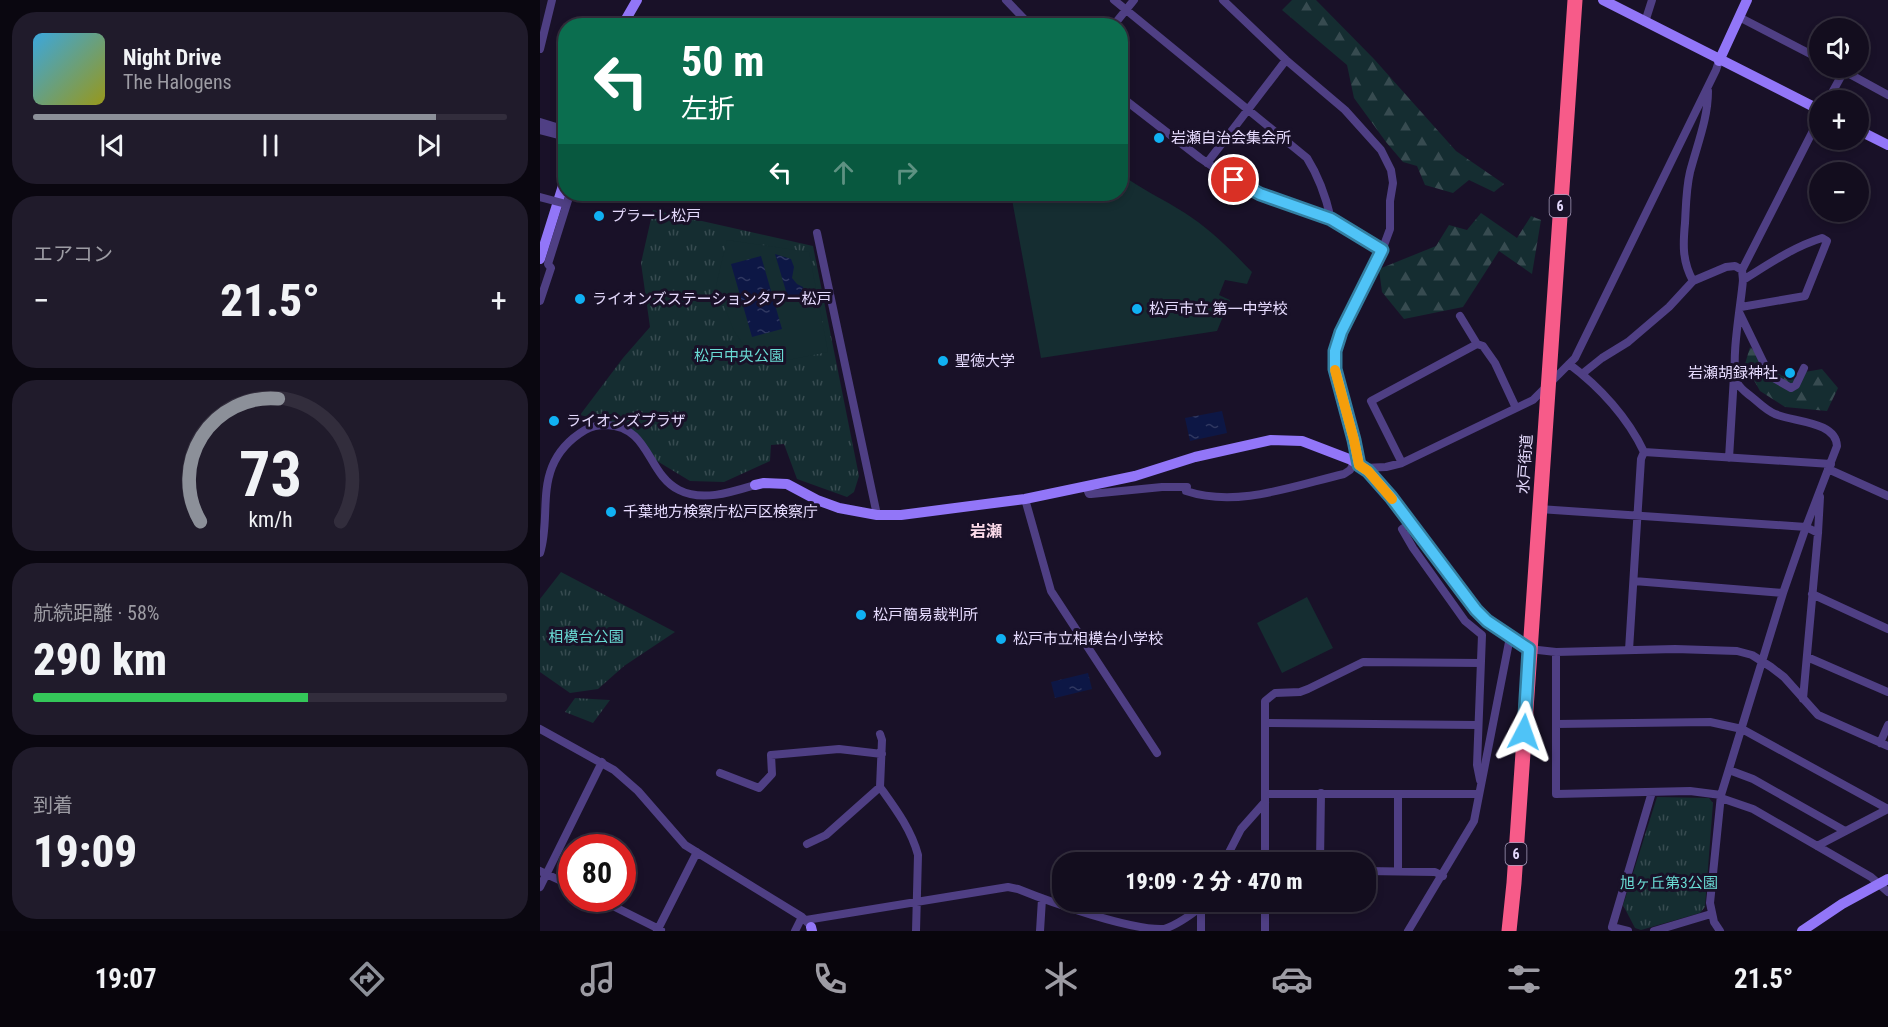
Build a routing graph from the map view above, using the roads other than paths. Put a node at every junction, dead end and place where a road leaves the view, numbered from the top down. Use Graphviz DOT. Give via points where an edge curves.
graph roads {
  1 [pos="552,0"];
  2 [pos="637,0"];
  3 [pos="1006,0"];
  4 [pos="1114,0"];
  5 [pos="1134,0"];
  6 [pos="1223,0"];
  7 [pos="1575,0"];
  8 [pos="1603,0"];
  9 [pos="1652,0"];
  10 [pos="1747,0"];
  11 [pos="1126,10"];
  12 [pos="1739,17"];
  13 [pos="627,18"];
  14 [pos="1023,18"];
  15 [pos="1120,18"];
  16 [pos="1646,22"];
  17 [pos="540,49"];
  18 [pos="1809,53"];
  19 [pos="1286,60"];
  20 [pos="1719,60"];
  21 [pos="1857,78"];
  22 [pos="1708,87"];
  23 [pos="1888,94"];
  24 [pos="1128,102"];
  25 [pos="1809,105"];
  26 [pos="1247,109"];
  27 [pos="540,122"];
  28 [pos="558,128"];
  29 [pos="540,130"];
  30 [pos="558,135"];
  31 [pos="1869,136"];
  32 [pos="1809,139"];
  33 [pos="1888,145"];
  34 [pos="1207,163"];
  35 [pos="540,197"];
  36 [pos="558,201"];
  37 [pos="567,201"];
  38 [pos="566,204"];
  39 [pos="1331,219"];
  40 [pos="818,233"];
  41 [pos="1382,250"];
  42 [pos="540,259"];
  43 [pos="1742,270"];
  44 [pos="1743,280"];
  45 [pos="1693,281"];
  46 [pos="540,301"];
  47 [pos="1740,310"];
  48 [pos="1460,316"];
  49 [pos="1477,344"];
  50 [pos="1569,364"];
  51 [pos="1804,368"];
  52 [pos="1734,370"];
  53 [pos="1582,374"];
  54 [pos="1549,382"];
  55 [pos="1516,408"];
  56 [pos="1644,452"];
  57 [pos="1729,458"];
  58 [pos="1402,463"];
  59 [pos="1359,465"];
  60 [pos="1829,467"];
  61 [pos="755,485"];
  62 [pos="1086,487"];
  63 [pos="1820,490"];
  64 [pos="1888,496"];
  65 [pos="1025,499"];
  66 [pos="1539,509"];
  67 [pos="877,515"];
  68 [pos="1638,516"];
  69 [pos="1411,523"];
  70 [pos="1806,527"];
  71 [pos="1818,533"];
  72 [pos="540,553"];
  73 [pos="1634,581"];
  74 [pos="1783,592"];
  75 [pos="1812,594"];
  76 [pos="1888,628"];
  77 [pos="1510,637"];
  78 [pos="1529,649"];
  79 [pos="1629,650"];
  80 [pos="1556,652"];
  81 [pos="1806,657"];
  82 [pos="1762,661"];
  83 [pos="1481,663"];
  84 [pos="1888,692"];
  85 [pos="1803,699"];
  86 [pos="1265,723"];
  87 [pos="1556,724"];
  88 [pos="1478,725"];
  89 [pos="1888,726"];
  90 [pos="540,729"];
  91 [pos="1742,729"];
  92 [pos="880,734"];
  93 [pos="1884,745"];
  94 [pos="1157,753"];
  95 [pos="882,754"];
  96 [pos="602,762"];
  97 [pos="1729,770"];
  98 [pos="720,773"];
  99 [pos="1481,783"];
  100 [pos="880,787"];
  101 [pos="1652,792"];
  102 [pos="1321,793"];
  103 [pos="1398,795"];
  104 [pos="1477,795"];
  105 [pos="1721,797"];
  106 [pos="1265,798"];
  107 [pos="1888,809"];
  108 [pos="1845,831"];
  109 [pos="807,844"];
  110 [pos="1817,846"];
  111 [pos="697,852"];
  112 [pos="1229,852"];
  113 [pos="1265,852"];
  114 [pos="1320,852"];
  115 [pos="1376,871"];
  116 [pos="1398,871"];
  117 [pos="543,872"];
  118 [pos="1443,876"];
  119 [pos="558,879"];
  120 [pos="1883,882"];
  121 [pos="540,887"];
  122 [pos="1888,892"];
  123 [pos="1042,899"];
  124 [pos="918,902"];
  125 [pos="1052,903"];
  126 [pos="625,912"];
  127 [pos="1077,912"];
  128 [pos="1192,912"];
  129 [pos="1203,912"];
  130 [pos="1265,912"];
  131 [pos="1711,914"];
  132 [pos="808,924"];
  133 [pos="660,930"];
  134 [pos="795,931"];
  135 [pos="916,931"];
  136 [pos="1040,931"];
  137 [pos="1201,931"];
  138 [pos="1265,931"];
  139 [pos="1408,931"];
  140 [pos="1509,931"];
  141 [pos="1628,931"];
  142 [pos="1654,931"];
  143 [pos="1720,931"];
  144 [pos="1802,931"];
  1 -- 17 [label="street"];
  2 -- 13 [label="street"];
  3 -- 14 [label="street"];
  4 -- 11 [label="street"];
  5 -- 11 [label="street"];
  6 -- 19 [label="street"];
  7 -- 54 [label="highway, 水戸街道 / 6"];
  8 -- 16 [label="street"];
  9 -- 16 [label="street"];
  10 -- 12 [label="street"];
  11 -- 15 [label="street"];
  11 -- 26 [label="street"];
  12 -- 18 [label="street"];
  12 -- 20 [label="street"];
  16 -- 20 [label="street"];
  19 -- 26 [label="street"];
  19 -- 41 [label="street" via="1346,110 1382,150 1393,183 1390,229"];
  20 -- 22 [label="street"];
  20 -- 25 [label="street"];
  21 -- 23 [label="street"];
  22 -- 45 [label="street" via="1706,118 1687,192 1683,252"];
  22 -- 50 [label="street" via="1585,340"];
  24 -- 34 [label="street"];
  26 -- 34 [label="street"];
  26 -- 39 [label="street" via="1307,158 1315,170"];
  27 -- 28 [label="street"];
  29 -- 30 [label="street"];
  31 -- 33 [label="street"];
  32 -- 43 [label="street"];
  34 -- 39 [label="street" via="1260,194"];
  35 -- 38 [label="street, bridge"];
  36 -- 42 [label="street"];
  37 -- 38 [label="street"];
  38 -- 46 [label="street"];
  39 -- 41 [label="street"];
  40 -- 67 [label="street"];
  41 -- 59 [label="street" via="1335,351 1335,369"];
  43 -- 44 [label="street"];
  43 -- 45 [label="street" via="1726,267"];
  44 -- 47 [label="street"];
  44 -- 47 [label="street" via="1784,254 1812,241 1827,241 1805,296"];
  45 -- 53 [label="street" via="1669,308"];
  47 -- 51 [label="street" via="1770,376 1791,388"];
  47 -- 52 [label="street"];
  48 -- 49 [label="street"];
  49 -- 55 [label="street" via="1495,363"];
  49 -- 58 [label="street" via="1371,401"];
  50 -- 53 [label="street"];
  50 -- 54 [label="street"];
  52 -- 57 [label="street"];
  52 -- 60 [label="street" via="1740,388 1769,411 1815,424 1835,438 1837,446"];
  53 -- 56 [label="street" via="1619,412"];
  54 -- 55 [label="street" via="1533,400"];
  54 -- 66 [label="highway, 水戸街道 / 6"];
  55 -- 58 [label="street"];
  56 -- 57 [label="street"];
  56 -- 68 [label="street"];
  57 -- 60 [label="street"];
  58 -- 59 [label="street" via="1386,467"];
  59 -- 62 [label="street" via="1302,441 1271,440"];
  59 -- 62 [label="street" via="1344,474 1257,496 1204,497 1186,489 1162,487 1089,494"];
  59 -- 69 [label="street"];
  60 -- 63 [label="street"];
  60 -- 64 [label="street"];
  61 -- 67 [label="street" via="787,484 839,508"];
  61 -- 72 [label="street" via="725,494 698,495 676,489 631,433 613,425 588,428 565,446 552,466 546,486"];
  62 -- 65 [label="street"];
  63 -- 70 [label="street"];
  63 -- 71 [label="street"];
  65 -- 67 [label="street"];
  65 -- 94 [label="street" via="1050,591"];
  66 -- 68 [label="street"];
  66 -- 78 [label="highway, 水戸街道 / 6"];
  68 -- 70 [label="street"];
  68 -- 73 [label="street"];
  69 -- 77 [label="street" via="1476,610"];
  69 -- 83 [label="street" via="1402,529 1413,548 1465,621 1482,635"];
  70 -- 71 [label="street"];
  70 -- 74 [label="street"];
  71 -- 75 [label="street"];
  73 -- 74 [label="street"];
  73 -- 79 [label="street"];
  74 -- 82 [label="street"];
  75 -- 76 [label="street"];
  75 -- 81 [label="street"];
  77 -- 78 [label="street"];
  77 -- 99 [label="street"];
  78 -- 80 [label="street"];
  78 -- 140 [label="highway, 水戸街道 / 6"];
  79 -- 80 [label="street"];
  79 -- 82 [label="street" via="1737,651"];
  80 -- 87 [label="street"];
  81 -- 84 [label="street"];
  81 -- 85 [label="street"];
  82 -- 85 [label="street" via="1784,677"];
  82 -- 91 [label="street"];
  83 -- 86 [label="street" via="1363,662 1300,692 1269,696 1265,701"];
  83 -- 88 [label="street"];
  85 -- 93 [label="street" via="1818,715"];
  86 -- 88 [label="street"];
  86 -- 106 [label="street"];
  87 -- 91 [label="street" via="1710,722"];
  87 -- 101 [label="street" via="1556,794"];
  88 -- 99 [label="street" via="1477,765"];
  89 -- 93 [label="street"];
  90 -- 96 [label="street"];
  91 -- 97 [label="street"];
  91 -- 107 [label="street"];
  92 -- 95 [label="street"];
  95 -- 98 [label="street" via="839,749 771,755 772,774 759,788"];
  95 -- 100 [label="street"];
  96 -- 111 [label="street" via="628,782 679,840"];
  96 -- 117 [label="street"];
  97 -- 105 [label="street"];
  97 -- 108 [label="street" via="1753,779"];
  99 -- 104 [label="street"];
  100 -- 109 [label="street" via="826,835"];
  100 -- 124 [label="street" via="914,839"];
  101 -- 105 [label="street" via="1690,791"];
  101 -- 141 [label="street" via="1612,927"];
  102 -- 103 [label="street"];
  102 -- 106 [label="street"];
  102 -- 114 [label="street"];
  103 -- 104 [label="street"];
  103 -- 116 [label="street"];
  104 -- 118 [label="street" via="1474,821"];
  105 -- 110 [label="street" via="1753,809"];
  105 -- 131 [label="street"];
  106 -- 112 [label="street"];
  106 -- 113 [label="street"];
  107 -- 108 [label="street"];
  108 -- 110 [label="street"];
  110 -- 120 [label="street"];
  111 -- 132 [label="street"];
  111 -- 133 [label="street"];
  115 -- 116 [label="street"];
  116 -- 118 [label="street" via="1435,872"];
  117 -- 119 [label="street"];
  117 -- 121 [label="street"];
  118 -- 139 [label="street"];
  120 -- 122 [label="street"];
  120 -- 144 [label="street"];
  123 -- 124 [label="street" via="1008,887"];
  123 -- 125 [label="street"];
  123 -- 136 [label="street"];
  124 -- 132 [label="street"];
  124 -- 135 [label="street"];
  126 -- 133 [label="street"];
  127 -- 128 [label="street" via="1125,927 1154,931 1171,926"];
  129 -- 137 [label="street"];
  130 -- 138 [label="street"];
  131 -- 142 [label="street"];
  131 -- 143 [label="street"];
  132 -- 134 [label="street"];
}
